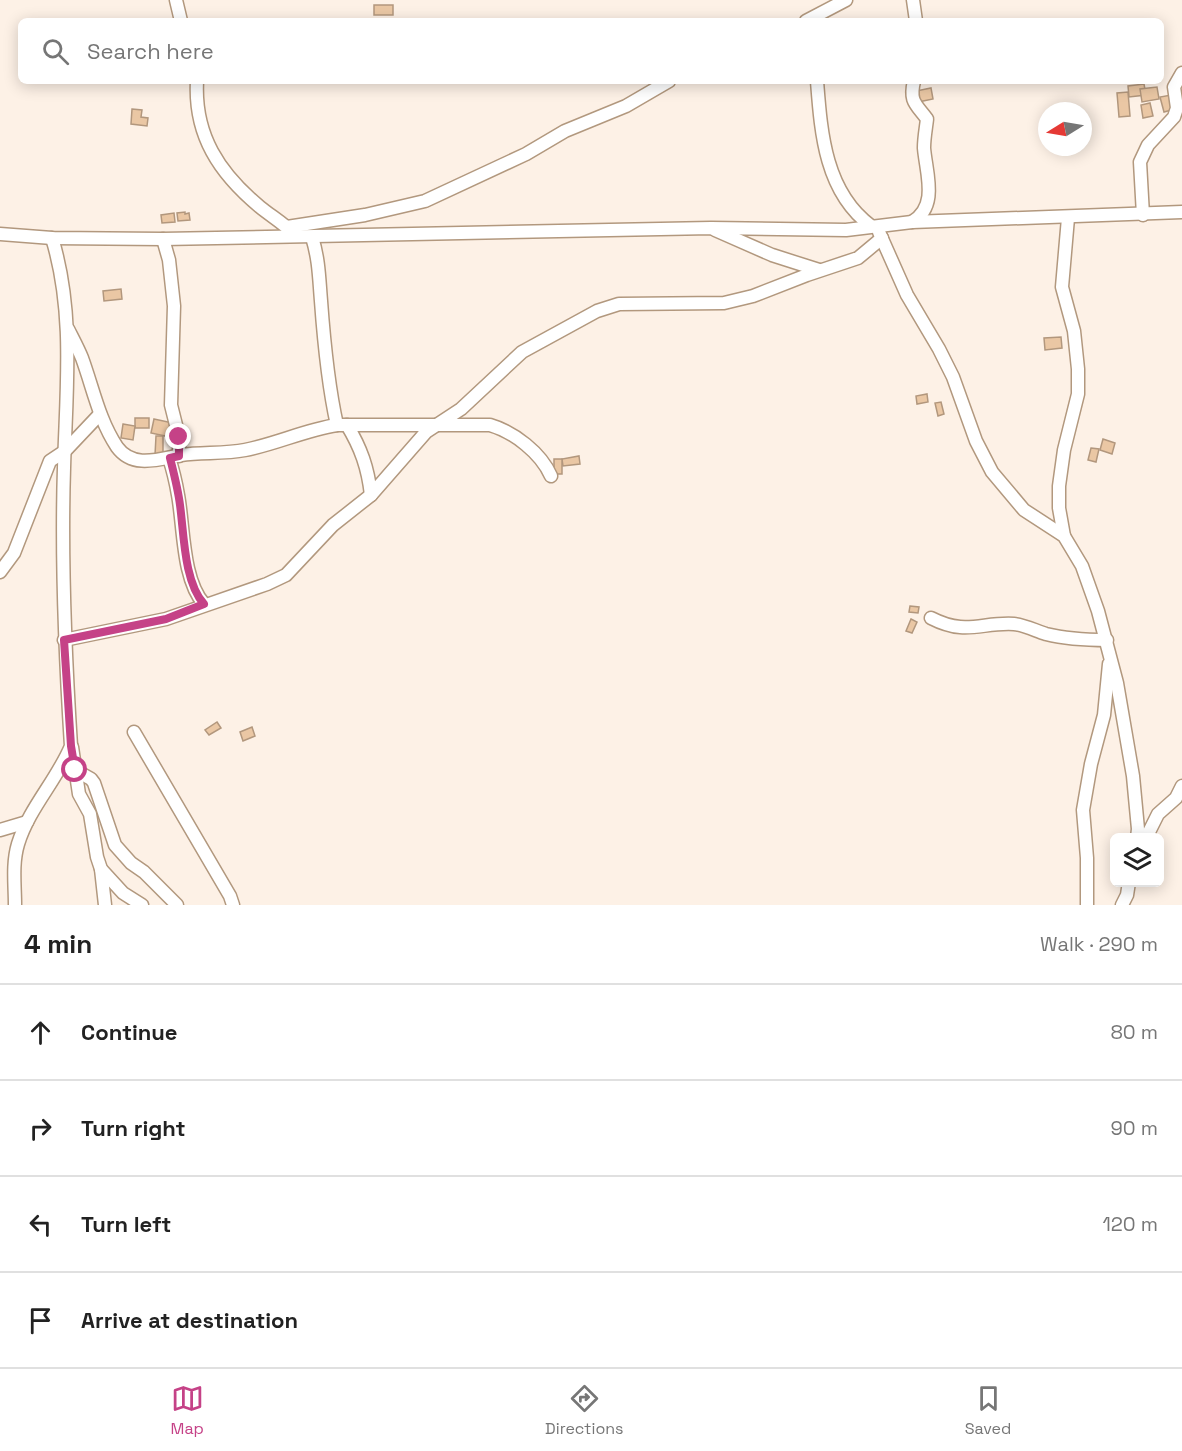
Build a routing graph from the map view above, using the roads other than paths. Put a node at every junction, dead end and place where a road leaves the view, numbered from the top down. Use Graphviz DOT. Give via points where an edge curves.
graph roads {
  1 [pos="176,0"];
  2 [pos="846,0"];
  3 [pos="913,0"];
  4 [pos="180,18"];
  5 [pos="820,18"];
  6 [pos="916,18"];
  7 [pos="1182,73"];
  8 [pos="197,84"];
  9 [pos="664,84"];
  10 [pos="817,84"];
  11 [pos="914,84"];
  12 [pos="1182,212"];
  13 [pos="1143,215"];
  14 [pos="1068,218"];
  15 [pos="912,222"];
  16 [pos="873,226"];
  17 [pos="711,228"];
  18 [pos="291,232"];
  19 [pos="0,234"];
  20 [pos="312,237"];
  21 [pos="52,238"];
  22 [pos="882,238"];
  23 [pos="164,239"];
  24 [pos="820,270"];
  25 [pos="68,328"];
  26 [pos="100,414"];
  27 [pos="342,425"];
  28 [pos="435,425"];
  29 [pos="65,451"];
  30 [pos="174,457"];
  31 [pos="551,476"];
  32 [pos="371,495"];
  33 [pos="1065,536"];
  34 [pos="0,572"];
  35 [pos="204,604"];
  36 [pos="931,618"];
  37 [pos="64,640"];
  38 [pos="1107,640"];
  39 [pos="1109,653"];
  40 [pos="134,732"];
  41 [pos="71,746"];
  42 [pos="75,770"];
  43 [pos="1182,786"];
  44 [pos="27,822"];
  45 [pos="0,830"];
  46 [pos="1138,833"];
  47 [pos="1148,833"];
  48 [pos="101,869"];
  49 [pos="1128,887"];
  50 [pos="15,905"];
  51 [pos="105,905"];
  52 [pos="142,905"];
  53 [pos="177,905"];
  54 [pos="233,905"];
  55 [pos="1087,905"];
  56 [pos="1122,905"];
  1 -- 4 [label="street"];
  2 -- 5 [label="street"];
  3 -- 6 [label="street"];
  7 -- 13 [label="street" via="1174,87 1174,117 1148,145 1140,162"];
  8 -- 18 [label="street" via="203,134 217,161 260,208"];
  9 -- 18 [label="street" via="626,106 565,131 526,154 425,201"];
  10 -- 16 [label="street" via="820,126 832,177 857,216"];
  11 -- 15 [label="street" via="912,99 927,119 924,147 929,185 922,217"];
  12 -- 13 [label="street"];
  13 -- 14 [label="street"];
  14 -- 15 [label="street"];
  14 -- 33 [label="street" via="1062,287 1074,331 1078,386 1059,486"];
  15 -- 16 [label="street"];
  16 -- 17 [label="street" via="846,230"];
  16 -- 22 [label="street"];
  17 -- 20 [label="street"];
  17 -- 24 [label="street" via="772,255"];
  18 -- 20 [label="street"];
  18 -- 23 [label="street"];
  19 -- 21 [label="street"];
  20 -- 27 [label="street" via="320,266 333,407"];
  21 -- 23 [label="street"];
  21 -- 25 [label="street" via="60,265"];
  22 -- 24 [label="street" via="858,258"];
  22 -- 33 [label="street" via="907,295 953,377 976,441 992,472 1024,510"];
  23 -- 30 [label="street" via="174,306 171,405 179,437"];
  24 -- 28 [label="street" via="724,303 608,306 522,352 460,409"];
  25 -- 26 [label="street"];
  25 -- 29 [label="street"];
  26 -- 29 [label="street"];
  26 -- 30 [label="street" via="125,455 150,462"];
  27 -- 28 [label="street"];
  27 -- 30 [label="street" via="243,450"];
  27 -- 32 [label="street" via="361,449"];
  28 -- 31 [label="street" via="500,428 542,459"];
  28 -- 32 [label="street"];
  29 -- 34 [label="street" via="50,462 14,553"];
  29 -- 37 [label="street"];
  30 -- 35 [label="street" via="189,573"];
  32 -- 35 [label="street" via="333,525 286,575"];
  33 -- 38 [label="street" via="1082,566"];
  35 -- 37 [label="street" via="166,619"];
  36 -- 38 [label="street" via="960,628 1015,624 1080,640"];
  37 -- 41 [label="street"];
  38 -- 39 [label="street"];
  39 -- 46 [label="street" via="1133,776"];
  39 -- 55 [label="street" via="1104,715 1083,810"];
  40 -- 54 [label="street"];
  41 -- 42 [label="street"];
  41 -- 44 [label="street"];
  42 -- 48 [label="street" via="79,794 90,814"];
  42 -- 53 [label="street" via="94,783 115,845"];
  43 -- 47 [label="street" via="1176,798 1158,814"];
  44 -- 45 [label="street"];
  44 -- 50 [label="street" via="15,864"];
  48 -- 51 [label="street"];
  48 -- 52 [label="street"];
  49 -- 56 [label="street"];
}
